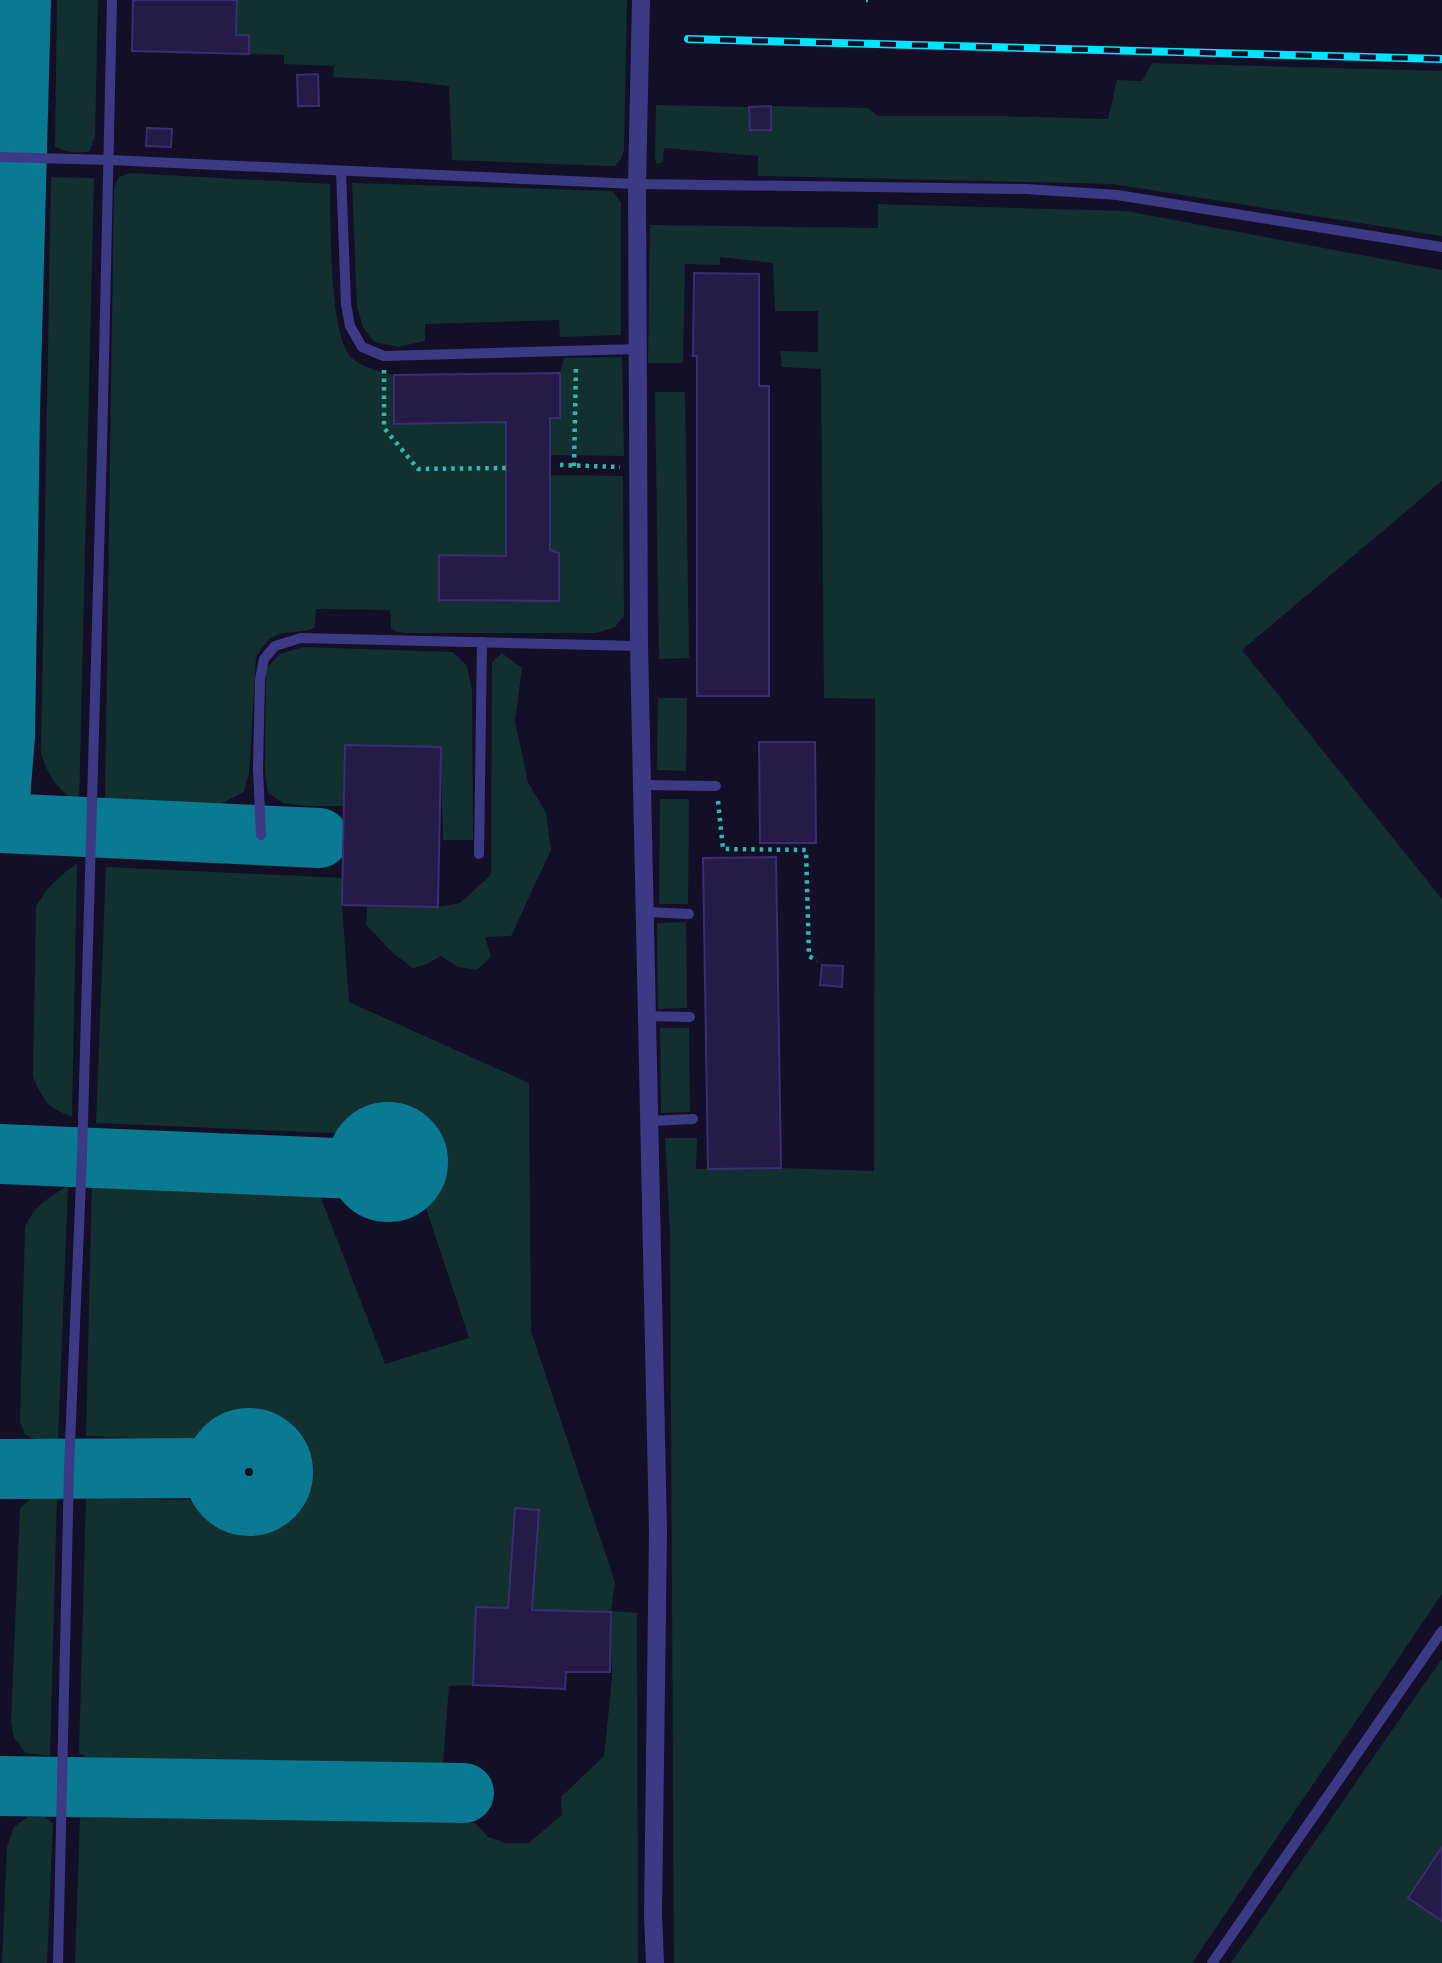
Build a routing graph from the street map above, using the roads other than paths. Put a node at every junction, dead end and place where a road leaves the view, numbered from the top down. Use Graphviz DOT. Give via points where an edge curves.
graph roads {
  1 [pos="112,0"];
  2 [pos="640,0"];
  3 [pos="0,157"];
  4 [pos="109,160"];
  5 [pos="341,171"];
  6 [pos="637,184"];
  7 [pos="1442,247"];
  8 [pos="638,349"];
  9 [pos="482,642"];
  10 [pos="639,646"];
  11 [pos="642,785"];
  12 [pos="716,786"];
  13 [pos="261,835"];
  14 [pos="479,854"];
  15 [pos="645,912"];
  16 [pos="689,914"];
  17 [pos="647,1016"];
  18 [pos="691,1017"];
  19 [pos="694,1119"];
  20 [pos="650,1121"];
  21 [pos="1442,1630"];
  22 [pos="58,1963"];
  23 [pos="655,1963"];
  24 [pos="1212,1963"];
  1 -- 4 [label="lane"];
  2 -- 6 [label="street"];
  3 -- 4 [label="lane"];
  4 -- 5 [label="lane"];
  4 -- 22 [label="lane"];
  5 -- 6 [label="lane"];
  5 -- 8 [label="lane" via="346,304 350,326 362,347 384,356"];
  6 -- 7 [label="lane" via="1026,189 1117,195"];
  6 -- 8 [label="street"];
  8 -- 10 [label="street"];
  9 -- 10 [label="lane"];
  9 -- 13 [label="lane" via="302,638 275,646 264,659 260,679"];
  9 -- 14 [label="lane"];
  10 -- 11 [label="street"];
  11 -- 12 [label="lane"];
  11 -- 15 [label="street"];
  15 -- 16 [label="lane"];
  15 -- 17 [label="street"];
  17 -- 18 [label="lane"];
  17 -- 20 [label="street"];
  19 -- 20 [label="lane"];
  20 -- 23 [label="street" via="658,1531"];
  21 -- 24 [label="lane"];
}
